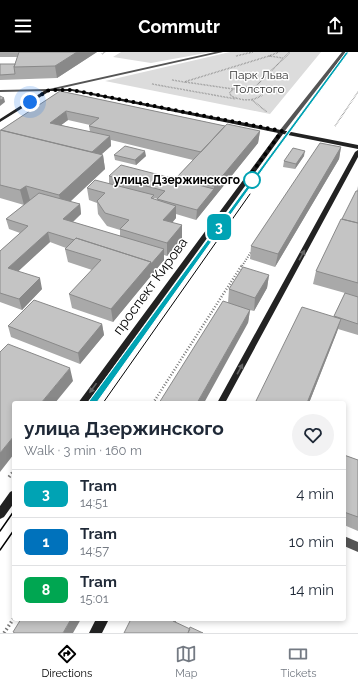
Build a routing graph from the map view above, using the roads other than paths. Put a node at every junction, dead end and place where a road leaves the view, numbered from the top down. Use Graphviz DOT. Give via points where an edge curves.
graph roads {
  1 [pos="221,52"];
  2 [pos="344,52"];
  3 [pos="49,90"];
  4 [pos="0,91"];
  5 [pos="0,122"];
  6 [pos="282,131"];
  7 [pos="358,147"];
  8 [pos="358,152"];
  9 [pos="83,401"];
  10 [pos="222,401"];
  11 [pos="12,498"];
  12 [pos="0,514"];
  13 [pos="346,542"];
  14 [pos="358,547"];
  15 [pos="102,621"];
  16 [pos="95,633"];
  1 -- 3 [label="street"];
  2 -- 6 [label="street, проспект Кирова"];
  3 -- 4 [label="street"];
  3 -- 5 [label="street"];
  3 -- 6 [label="street" via="72,90"];
  6 -- 7 [label="street"];
  6 -- 9 [label="street, проспект Кирова, one-way"];
  10 -- 8 [label="street, one-way"];
  11 -- 12 [label="street"];
  13 -- 14 [label="street"];
  15 -- 16 [label="street"];
}
